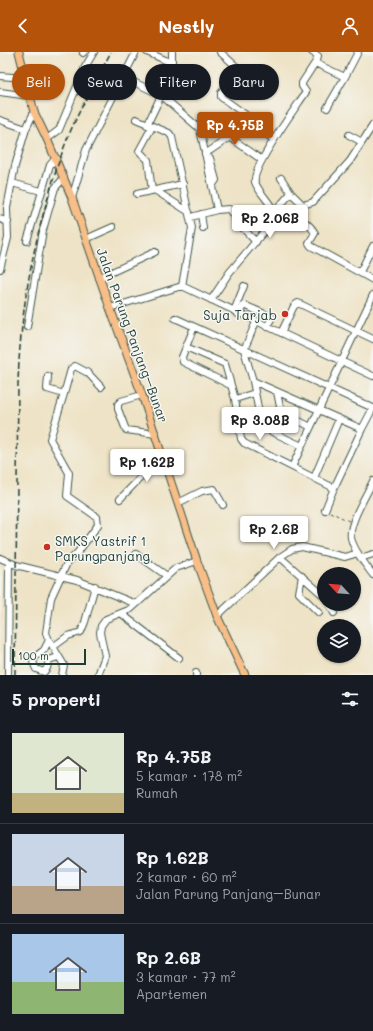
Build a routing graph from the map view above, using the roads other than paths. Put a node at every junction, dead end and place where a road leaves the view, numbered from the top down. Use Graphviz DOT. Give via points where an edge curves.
graph roads {
  1 [pos="19,52"];
  2 [pos="94,52"];
  3 [pos="136,52"];
  4 [pos="147,52"];
  5 [pos="172,52"];
  6 [pos="220,52"];
  7 [pos="312,52"];
  8 [pos="358,52"];
  9 [pos="172,63"];
  10 [pos="315,63"];
  11 [pos="22,64"];
  12 [pos="129,64"];
  13 [pos="0,76"];
  14 [pos="12,77"];
  15 [pos="345,77"];
  16 [pos="0,92"];
  17 [pos="12,94"];
  18 [pos="30,100"];
  19 [pos="111,100"];
  20 [pos="159,100"];
  21 [pos="164,100"];
  22 [pos="327,108"];
  23 [pos="34,112"];
  24 [pos="136,119"];
  25 [pos="0,120"];
  26 [pos="254,121"];
  27 [pos="373,125"];
  28 [pos="150,126"];
  29 [pos="26,129"];
  30 [pos="350,135"];
  31 [pos="231,138"];
  32 [pos="48,139"];
  33 [pos="274,140"];
  34 [pos="362,142"];
  35 [pos="207,153"];
  36 [pos="56,159"];
  37 [pos="262,160"];
  38 [pos="64,178"];
  39 [pos="281,178"];
  40 [pos="12,182"];
  41 [pos="183,184"];
  42 [pos="41,191"];
  43 [pos="154,191"];
  44 [pos="291,193"];
  45 [pos="137,194"];
  46 [pos="72,198"];
  47 [pos="274,209"];
  48 [pos="217,210"];
  49 [pos="201,214"];
  50 [pos="190,215"];
  51 [pos="0,219"];
  52 [pos="8,222"];
  53 [pos="113,227"];
  54 [pos="203,228"];
  55 [pos="86,239"];
  56 [pos="27,241"];
  57 [pos="256,242"];
  58 [pos="372,249"];
  59 [pos="156,252"];
  60 [pos="2,255"];
  61 [pos="0,269"];
  62 [pos="360,272"];
  63 [pos="100,278"];
  64 [pos="373,280"];
  65 [pos="182,286"];
  66 [pos="244,286"];
  67 [pos="373,295"];
  68 [pos="211,300"];
  69 [pos="110,308"];
  70 [pos="370,308"];
  71 [pos="254,309"];
  72 [pos="236,312"];
  73 [pos="175,318"];
  74 [pos="253,321"];
  75 [pos="27,327"];
  76 [pos="194,327"];
  77 [pos="267,327"];
  78 [pos="356,331"];
  79 [pos="281,333"];
  80 [pos="373,339"];
  81 [pos="186,347"];
  82 [pos="244,350"];
  83 [pos="341,362"];
  84 [pos="48,376"];
  85 [pos="373,376"];
  86 [pos="253,381"];
  87 [pos="230,385"];
  88 [pos="102,387"];
  89 [pos="329,388"];
  90 [pos="278,392"];
  91 [pos="255,393"];
  92 [pos="64,394"];
  93 [pos="142,395"];
  94 [pos="235,399"];
  95 [pos="373,408"];
  96 [pos="319,411"];
  97 [pos="340,419"];
  98 [pos="311,427"];
  99 [pos="362,430"];
  100 [pos="156,434"];
  101 [pos="302,446"];
  102 [pos="162,455"];
  103 [pos="292,467"];
  104 [pos="314,478"];
  105 [pos="373,481"];
  106 [pos="334,488"];
  107 [pos="120,499"];
  108 [pos="178,503"];
  109 [pos="223,505"];
  110 [pos="325,510"];
  111 [pos="136,554"];
  112 [pos="373,554"];
  113 [pos="360,556"];
  114 [pos="280,557"];
  115 [pos="0,558"];
  116 [pos="196,561"];
  117 [pos="9,562"];
  118 [pos="373,575"];
  119 [pos="167,576"];
  120 [pos="302,576"];
  121 [pos="61,577"];
  122 [pos="95,586"];
  123 [pos="317,590"];
  124 [pos="136,604"];
  125 [pos="319,613"];
  126 [pos="122,614"];
  127 [pos="217,616"];
  128 [pos="49,640"];
  129 [pos="53,647"];
  130 [pos="58,657"];
  131 [pos="179,658"];
  132 [pos="0,666"];
  133 [pos="8,672"];
  134 [pos="62,675"];
  135 [pos="98,675"];
  136 [pos="245,675"];
  1 -- 11 [label="main road, Jalan Parung Panjang–Bunar"];
  2 -- 32 [label="street" via="85,67 59,130"];
  3 -- 12 [label="street"];
  4 -- 9 [label="street"];
  5 -- 9 [label="street"];
  6 -- 26 [label="street" via="238,67 221,97"];
  7 -- 10 [label="street" via="318,56"];
  8 -- 15 [label="street"];
  10 -- 15 [label="street"];
  10 -- 33 [label="street" via="301,84 306,92"];
  13 -- 14 [label="street"];
  15 -- 22 [label="street"];
  16 -- 17 [label="street"];
  18 -- 23 [label="main road, Jalan Parung Panjang–Bunar"];
  19 -- 46 [label="street" via="86,150"];
  20 -- 28 [label="street"];
  21 -- 35 [label="street" via="198,127"];
  23 -- 29 [label="street"];
  23 -- 32 [label="main road, Jalan Parung Panjang–Bunar"];
  24 -- 28 [label="street"];
  25 -- 29 [label="street"];
  26 -- 31 [label="street"];
  26 -- 33 [label="street"];
  27 -- 34 [label="street"];
  28 -- 41 [label="street" via="169,133 172,137"];
  28 -- 43 [label="street" via="139,151 148,160"];
  29 -- 40 [label="street"];
  30 -- 34 [label="street"];
  31 -- 35 [label="street"];
  31 -- 37 [label="street"];
  32 -- 36 [label="main road, Jalan Parung Panjang–Bunar"];
  33 -- 37 [label="street"];
  34 -- 44 [label="street" via="350,161 313,202 303,205"];
  35 -- 48 [label="street"];
  36 -- 38 [label="main road, Jalan Parung Panjang–Bunar"];
  36 -- 42 [label="street" via="51,163"];
  37 -- 47 [label="street" via="255,182"];
  38 -- 46 [label="main road, Jalan Parung Panjang–Bunar"];
  38 -- 75 [label="street" via="55,188 43,230"];
  39 -- 44 [label="street"];
  40 -- 42 [label="street"];
  40 -- 52 [label="street" via="7,208"];
  41 -- 43 [label="street"];
  41 -- 50 [label="street"];
  42 -- 56 [label="street"];
  43 -- 45 [label="street"];
  43 -- 50 [label="street"];
  44 -- 47 [label="street"];
  46 -- 55 [label="main road, Jalan Parung Panjang–Bunar"];
  47 -- 57 [label="street" via="270,222"];
  47 -- 62 [label="street" via="294,215 309,225 314,233 309,243 311,246"];
  48 -- 49 [label="street"];
  48 -- 57 [label="street" via="229,208 237,222"];
  49 -- 50 [label="street"];
  49 -- 54 [label="street"];
  50 -- 65 [label="street" via="192,232"];
  51 -- 52 [label="street"];
  52 -- 60 [label="street" via="8,238"];
  53 -- 55 [label="street"];
  55 -- 63 [label="main road, Jalan Parung Panjang–Bunar"];
  57 -- 68 [label="street"];
  58 -- 62 [label="street"];
  59 -- 63 [label="street"];
  60 -- 61 [label="street"];
  62 -- 64 [label="street"];
  63 -- 69 [label="main road, Jalan Parung Panjang–Bunar"];
  65 -- 68 [label="street"];
  65 -- 69 [label="street"];
  66 -- 72 [label="street"];
  67 -- 70 [label="street"];
  68 -- 72 [label="street"];
  69 -- 93 [label="main road, Jalan Parung Panjang–Bunar"];
  70 -- 78 [label="street"];
  71 -- 72 [label="street" via="244,305"];
  71 -- 74 [label="street"];
  71 -- 77 [label="street" via="272,317"];
  72 -- 74 [label="street"];
  73 -- 76 [label="street"];
  74 -- 77 [label="street"];
  74 -- 82 [label="street"];
  76 -- 81 [label="street"];
  76 -- 82 [label="street"];
  77 -- 79 [label="street"];
  78 -- 79 [label="street" via="298,303 294,306"];
  78 -- 80 [label="street"];
  78 -- 83 [label="street"];
  79 -- 83 [label="street"];
  81 -- 87 [label="street" via="225,364"];
  81 -- 87 [label="street" via="183,362"];
  82 -- 86 [label="street"];
  82 -- 89 [label="street"];
  83 -- 85 [label="street"];
  83 -- 89 [label="street"];
  84 -- 92 [label="street" via="47,389"];
  86 -- 90 [label="street"];
  86 -- 91 [label="street"];
  87 -- 94 [label="street"];
  88 -- 92 [label="street" via="88,373 74,366"];
  89 -- 95 [label="street"];
  89 -- 96 [label="street"];
  90 -- 96 [label="street"];
  90 -- 98 [label="street" via="281,412"];
  91 -- 94 [label="street"];
  91 -- 101 [label="street" via="264,428"];
  92 -- 121 [label="street" via="51,433 51,443 69,473 67,496 97,517 99,522 67,563"];
  93 -- 100 [label="main road, Jalan Parung Panjang–Bunar"];
  93 -- 100 [label="street" via="121,401 118,409 126,430"];
  94 -- 103 [label="street" via="242,441"];
  95 -- 99 [label="street"];
  96 -- 97 [label="street"];
  96 -- 98 [label="street"];
  97 -- 99 [label="street"];
  97 -- 104 [label="street"];
  98 -- 101 [label="street"];
  99 -- 106 [label="street"];
  100 -- 102 [label="main road, Jalan Parung Panjang–Bunar"];
  101 -- 103 [label="street"];
  102 -- 107 [label="street"];
  102 -- 108 [label="main road, Jalan Parung Panjang–Bunar"];
  103 -- 104 [label="street"];
  104 -- 106 [label="street"];
  105 -- 113 [label="street" via="353,522 350,535"];
  106 -- 110 [label="street"];
  108 -- 109 [label="street" via="214,489"];
  108 -- 116 [label="main road, Jalan Parung Panjang–Bunar"];
  111 -- 119 [label="street"];
  112 -- 113 [label="street"];
  113 -- 114 [label="street" via="340,557 296,548"];
  113 -- 118 [label="street"];
  114 -- 120 [label="street"];
  114 -- 127 [label="street"];
  115 -- 117 [label="street"];
  116 -- 119 [label="street" via="181,565"];
  116 -- 127 [label="main road, Jalan Parung Panjang–Bunar"];
  117 -- 121 [label="street"];
  117 -- 133 [label="street"];
  119 -- 124 [label="street"];
  120 -- 123 [label="street"];
  120 -- 125 [label="street" via="299,593"];
  121 -- 122 [label="street"];
  121 -- 128 [label="street" via="51,598 46,623"];
  122 -- 124 [label="street"];
  122 -- 129 [label="street" via="81,632 68,636"];
  124 -- 126 [label="street"];
  126 -- 131 [label="street"];
  126 -- 135 [label="street" via="106,619 101,626 105,656"];
  127 -- 136 [label="main road, Jalan Parung Panjang–Bunar"];
  128 -- 129 [label="street"];
  128 -- 130 [label="street" via="44,650 34,657 36,669 44,672 49,660"];
  129 -- 130 [label="street"];
  130 -- 134 [label="street" via="64,665"];
  132 -- 133 [label="street"];
}
